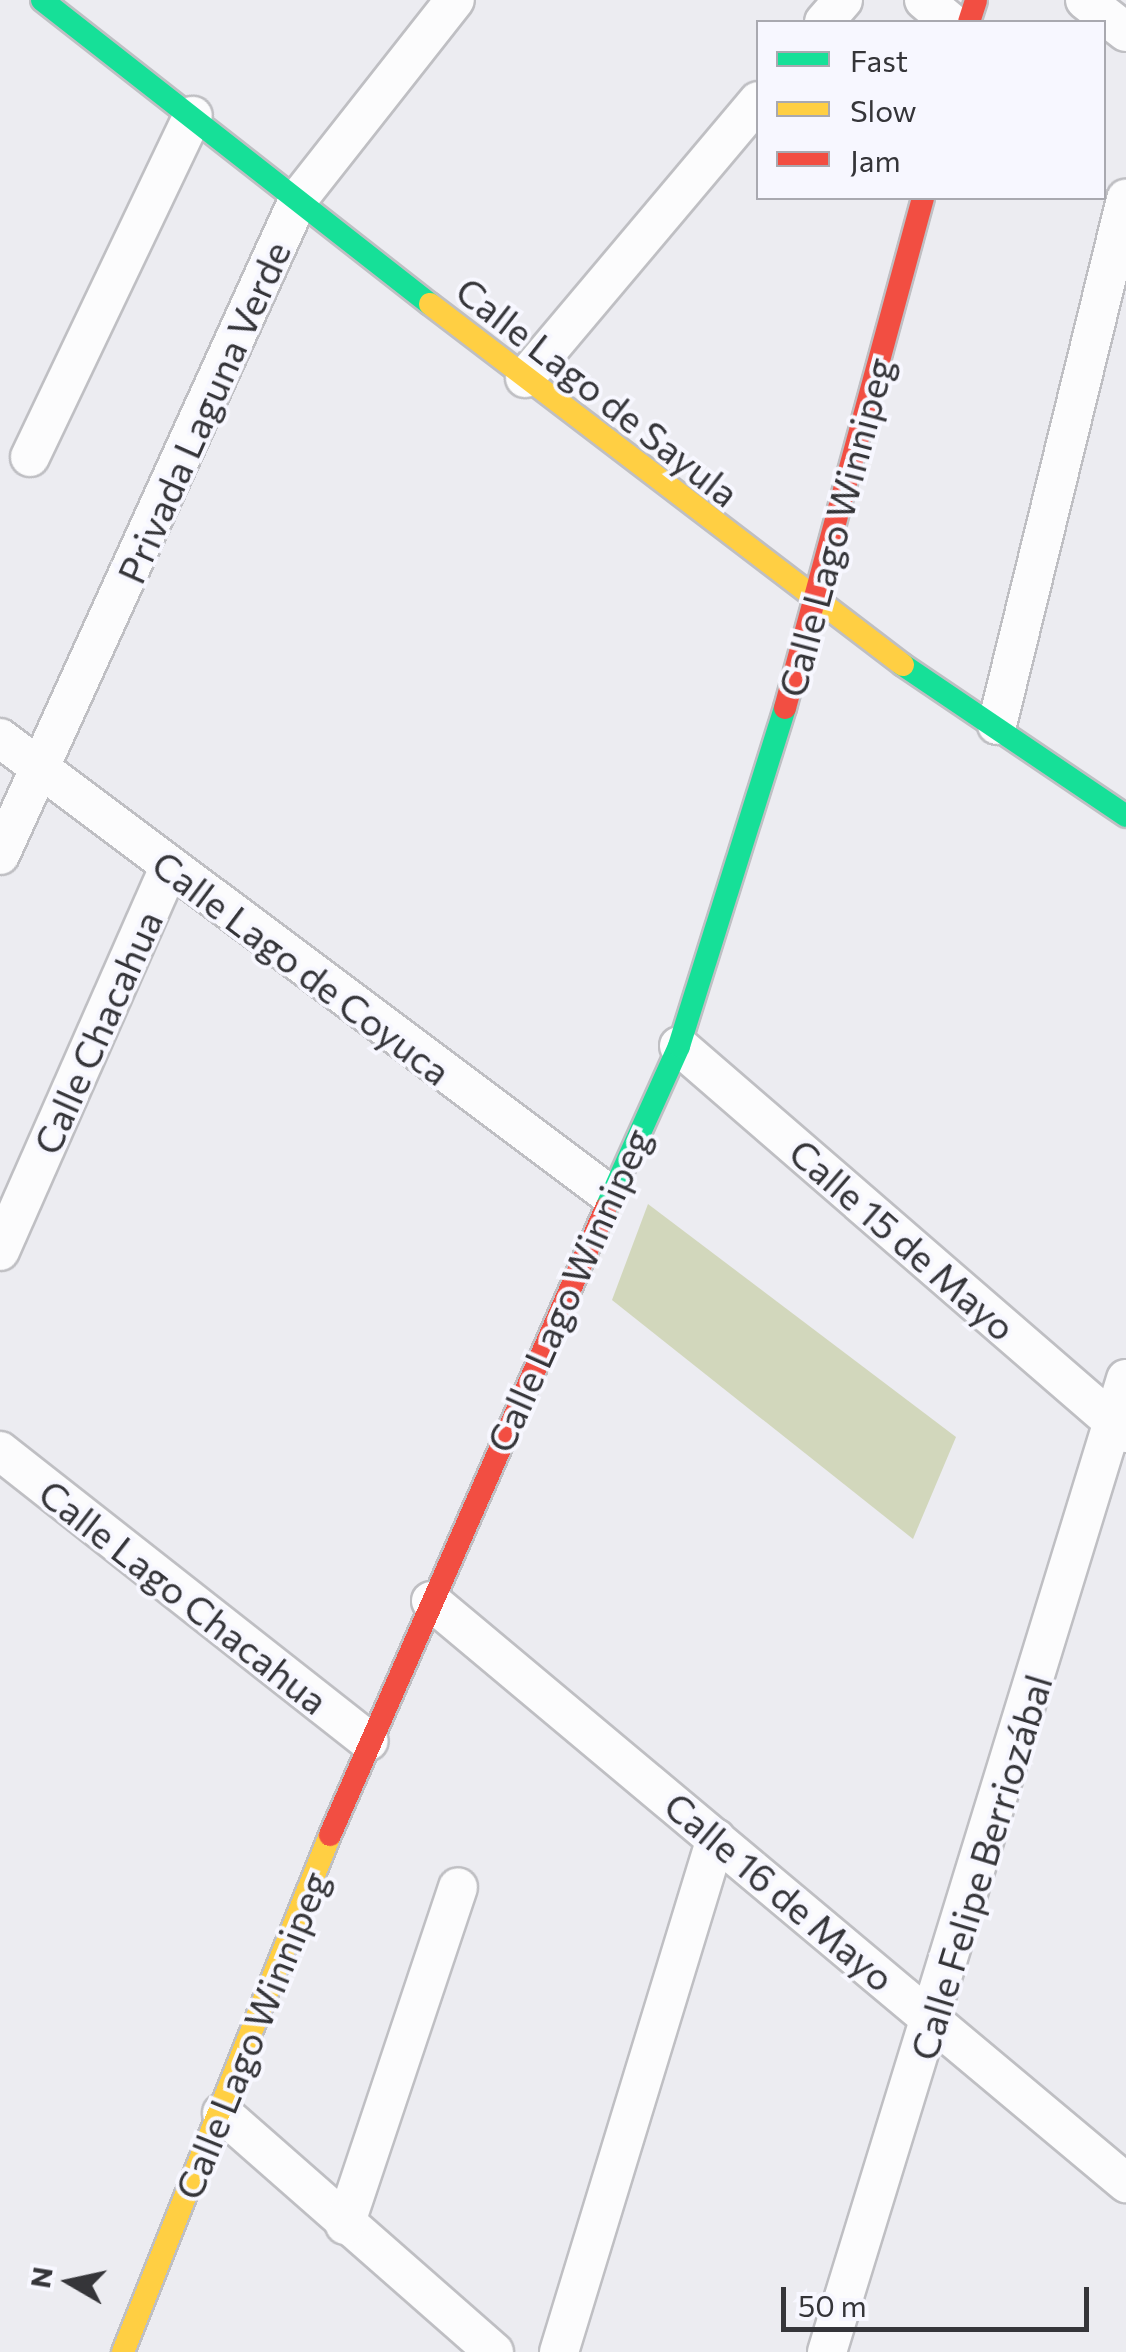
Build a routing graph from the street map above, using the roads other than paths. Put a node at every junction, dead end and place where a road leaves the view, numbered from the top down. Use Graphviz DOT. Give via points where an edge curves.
graph roads {
  1 [pos="455,0"];
  2 [pos="843,0"];
  3 [pos="924,0"];
  4 [pos="1085,0"];
  5 [pos="67,7"];
  6 [pos="826,20"];
  7 [pos="948,20"];
  8 [pos="1126,32"];
  9 [pos="756,103"];
  10 [pos="193,116"];
  11 [pos="299,198"];
  12 [pos="1126,198"];
  13 [pos="922,200"];
  14 [pos="525,378"];
  15 [pos="30,456"];
  16 [pos="817,608"];
  17 [pos="997,725"];
  18 [pos="0,738"];
  19 [pos="42,770"];
  20 [pos="1126,816"];
  21 [pos="0,855"];
  22 [pos="170,868"];
  23 [pos="680,1046"];
  24 [pos="606,1193"];
  25 [pos="0,1251"];
  26 [pos="1126,1379"];
  27 [pos="1120,1427"];
  28 [pos="0,1451"];
  29 [pos="431,1601"];
  30 [pos="368,1741"];
  31 [pos="716,1838"];
  32 [pos="458,1887"];
  33 [pos="935,2019"];
  34 [pos="222,2113"];
  35 [pos="1126,2183"];
  36 [pos="345,2224"];
  37 [pos="123,2352"];
  38 [pos="494,2352"];
  39 [pos="559,2352"];
  40 [pos="827,2352"];
  1 -- 11 [label="street, Privada Laguna Verde"];
  2 -- 6 [label="street"];
  3 -- 7 [label="street"];
  4 -- 8 [label="street"];
  5 -- 10 [label="main road, Calle Lago de Sayula"];
  9 -- 14 [label="street"];
  10 -- 11 [label="main road, Calle Lago de Sayula"];
  10 -- 15 [label="street"];
  11 -- 14 [label="main road, Calle Lago de Sayula"];
  11 -- 19 [label="street, Privada Laguna Verde"];
  12 -- 17 [label="street"];
  13 -- 16 [label="main road, Calle Lago Winnipeg"];
  14 -- 16 [label="main road, Calle Lago de Sayula"];
  16 -- 17 [label="main road, Calle Lago de Sayula"];
  16 -- 23 [label="main road, Calle Lago Winnipeg"];
  17 -- 20 [label="main road, Calle Lago de Sayula"];
  18 -- 19 [label="street, Calle Lago de Coyuca"];
  19 -- 21 [label="street, Privada Laguna Verde"];
  19 -- 22 [label="street, Calle Lago de Coyuca"];
  22 -- 24 [label="street, Calle Lago de Coyuca"];
  22 -- 25 [label="street, Calle Chacahua"];
  23 -- 24 [label="main road, Calle Lago Winnipeg"];
  23 -- 27 [label="street, Calle 15 de Mayo"];
  24 -- 29 [label="main road, Calle Lago Winnipeg"];
  26 -- 27 [label="street, Calle Felipe Berriozábal"];
  27 -- 33 [label="street, Calle Felipe Berriozábal"];
  28 -- 30 [label="street, Calle Lago Chacahua"];
  29 -- 30 [label="main road, Calle Lago Winnipeg"];
  29 -- 31 [label="street, Calle 16 de Mayo"];
  30 -- 34 [label="main road, Calle Lago Winnipeg"];
  31 -- 33 [label="street, Calle 16 de Mayo"];
  31 -- 39 [label="street"];
  32 -- 36 [label="street"];
  33 -- 35 [label="street, Calle 16 de Mayo"];
  33 -- 40 [label="street, Calle Felipe Berriozábal"];
  34 -- 36 [label="street"];
  34 -- 37 [label="main road, Calle Lago Winnipeg"];
  36 -- 38 [label="street"];
}
